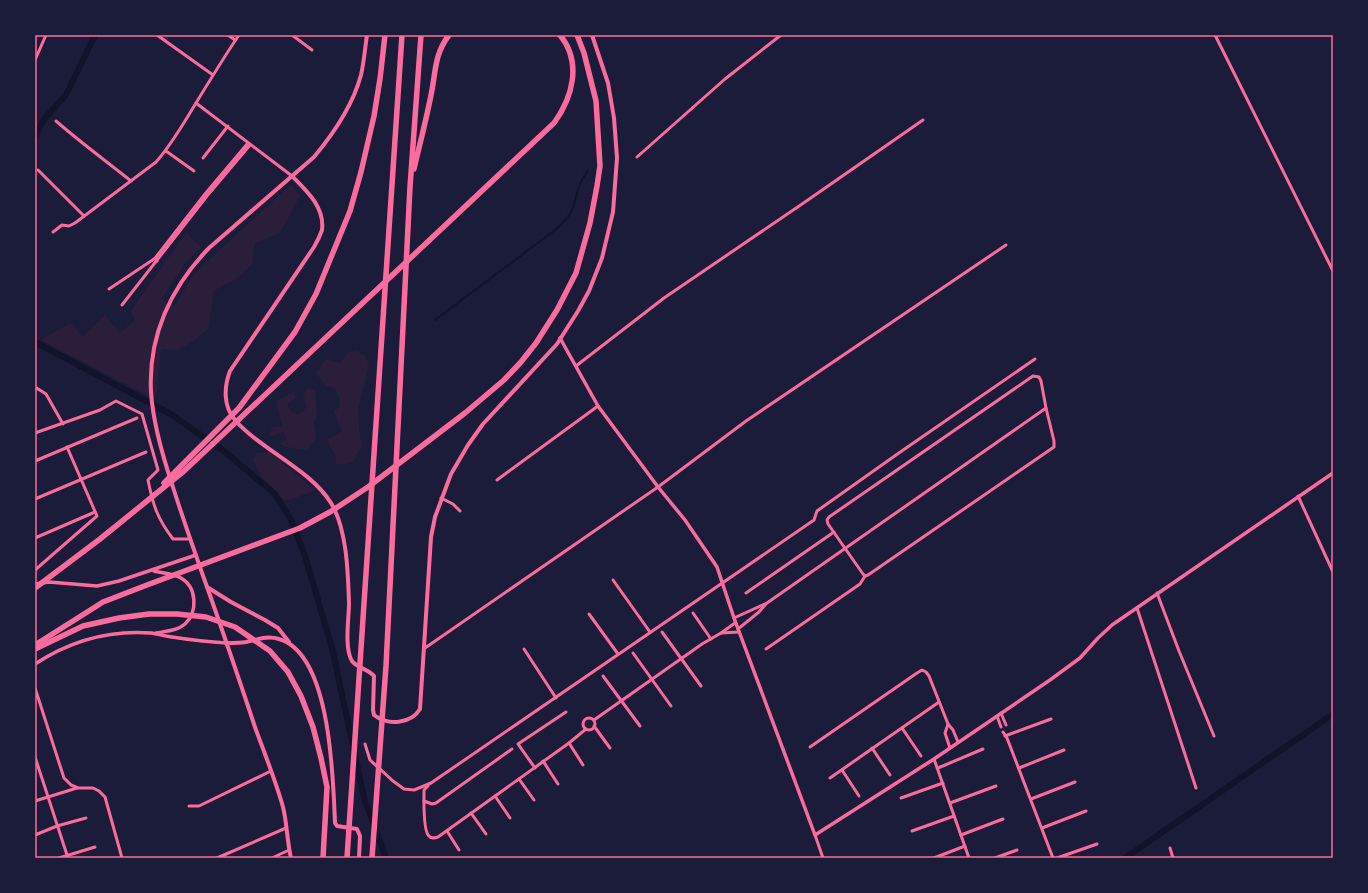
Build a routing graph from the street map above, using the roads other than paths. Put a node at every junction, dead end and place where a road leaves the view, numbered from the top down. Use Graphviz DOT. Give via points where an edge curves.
graph roads {
  1 [pos="46,35"];
  2 [pos="157,35"];
  3 [pos="228,35"];
  4 [pos="239,35"];
  5 [pos="292,35"];
  6 [pos="367,35"];
  7 [pos="385,35"];
  8 [pos="402,35"];
  9 [pos="421,35"];
  10 [pos="449,35"];
  11 [pos="560,35"];
  12 [pos="577,35"];
  13 [pos="592,35"];
  14 [pos="781,35"];
  15 [pos="1215,35"];
  16 [pos="235,40"];
  17 [pos="312,50"];
  18 [pos="35,60"];
  19 [pos="213,75"];
  20 [pos="196,103"];
  21 [pos="923,120"];
  22 [pos="56,122"];
  23 [pos="228,126"];
  24 [pos="249,144"];
  25 [pos="166,151"];
  26 [pos="637,157"];
  27 [pos="203,158"];
  28 [pos="38,170"];
  29 [pos="194,171"];
  30 [pos="292,176"];
  31 [pos="131,181"];
  32 [pos="410,187"];
  33 [pos="84,216"];
  34 [pos="53,232"];
  35 [pos="1006,245"];
  36 [pos="157,258"];
  37 [pos="1333,271"];
  38 [pos="109,289"];
  39 [pos="122,305"];
  40 [pos="560,338"];
  41 [pos="1035,359"];
  42 [pos="576,366"];
  43 [pos="35,387"];
  44 [pos="598,406"];
  45 [pos="1046,408"];
  46 [pos="137,418"];
  47 [pos="63,424"];
  48 [pos="35,433"];
  49 [pos="67,447"];
  50 [pos="146,452"];
  51 [pos="35,461"];
  52 [pos="1333,472"];
  53 [pos="81,479"];
  54 [pos="497,480"];
  55 [pos="658,488"];
  56 [pos="1298,496"];
  57 [pos="441,498"];
  58 [pos="35,499"];
  59 [pos="139,507"];
  60 [pos="460,511"];
  61 [pos="95,512"];
  62 [pos="834,532"];
  63 [pos="189,537"];
  64 [pos="35,538"];
  65 [pos="845,548"];
  66 [pos="196,555"];
  67 [pos="35,570"];
  68 [pos="153,570"];
  69 [pos="1333,572"];
  70 [pos="865,576"];
  71 [pos="613,580"];
  72 [pos="35,584"];
  73 [pos="722,584"];
  74 [pos="207,587"];
  75 [pos="35,588"];
  76 [pos="746,593"];
  77 [pos="1157,594"];
  78 [pos="767,603"];
  79 [pos="1137,608"];
  80 [pos="693,612"];
  81 [pos="589,614"];
  82 [pos="734,618"];
  83 [pos="736,623"];
  84 [pos="738,630"];
  85 [pos="650,632"];
  86 [pos="662,632"];
  87 [pos="152,633"];
  88 [pos="721,633"];
  89 [pos="711,639"];
  90 [pos="290,643"];
  91 [pos="227,644"];
  92 [pos="35,645"];
  93 [pos="35,648"];
  94 [pos="425,648"];
  95 [pos="524,649"];
  96 [pos="766,649"];
  97 [pos="633,653"];
  98 [pos="618,654"];
  99 [pos="681,658"];
  100 [pos="35,664"];
  101 [pos="603,676"];
  102 [pos="651,680"];
  103 [pos="701,686"];
  104 [pos="35,688"];
  105 [pos="556,698"];
  106 [pos="622,701"];
  107 [pos="939,702"];
  108 [pos="671,706"];
  109 [pos="566,712"];
  110 [pos="1001,713"];
  111 [pos="997,716"];
  112 [pos="1051,719"];
  113 [pos="594,720"];
  114 [pos="948,724"];
  115 [pos="594,726"];
  116 [pos="640,726"];
  117 [pos="1006,726"];
  118 [pos="1001,727"];
  119 [pos="902,728"];
  120 [pos="586,729"];
  121 [pos="1008,730"];
  122 [pos="1006,735"];
  123 [pos="1214,736"];
  124 [pos="958,742"];
  125 [pos="365,744"];
  126 [pos="569,744"];
  127 [pos="810,747"];
  128 [pos="610,748"];
  129 [pos="872,748"];
  130 [pos="950,748"];
  131 [pos="983,749"];
  132 [pos="512,750"];
  133 [pos="1064,750"];
  134 [pos="921,756"];
  135 [pos="35,757"];
  136 [pos="934,759"];
  137 [pos="543,761"];
  138 [pos="583,766"];
  139 [pos="37,768"];
  140 [pos="535,768"];
  141 [pos="938,768"];
  142 [pos="1019,768"];
  143 [pos="842,770"];
  144 [pos="271,771"];
  145 [pos="890,775"];
  146 [pos="830,778"];
  147 [pos="519,779"];
  148 [pos="1075,782"];
  149 [pos="943,783"];
  150 [pos="558,784"];
  151 [pos="428,785"];
  152 [pos="996,786"];
  153 [pos="78,788"];
  154 [pos="1196,788"];
  155 [pos="495,796"];
  156 [pos="859,796"];
  157 [pos="48,797"];
  158 [pos="901,798"];
  159 [pos="1031,799"];
  160 [pos="534,800"];
  161 [pos="35,801"];
  162 [pos="424,801"];
  163 [pos="950,803"];
  164 [pos="189,806"];
  165 [pos="1086,812"];
  166 [pos="471,813"];
  167 [pos="954,816"];
  168 [pos="86,818"];
  169 [pos="510,818"];
  170 [pos="1003,819"];
  171 [pos="57,826"];
  172 [pos="286,828"];
  173 [pos="1042,828"];
  174 [pos="447,831"];
  175 [pos="912,831"];
  176 [pos="486,834"];
  177 [pos="35,835"];
  178 [pos="814,835"];
  179 [pos="961,835"];
  180 [pos="1097,844"];
  181 [pos="965,846"];
  182 [pos="95,847"];
  183 [pos="1170,848"];
  184 [pos="289,850"];
  185 [pos="459,850"];
  186 [pos="1016,850"];
  187 [pos="67,857"];
  188 [pos="59,858"];
  189 [pos="122,858"];
  190 [pos="217,858"];
  191 [pos="272,858"];
  192 [pos="290,858"];
  193 [pos="323,858"];
  194 [pos="347,858"];
  195 [pos="359,858"];
  196 [pos="372,858"];
  197 [pos="823,858"];
  198 [pos="934,858"];
  199 [pos="969,858"];
  200 [pos="995,858"];
  201 [pos="1053,858"];
  202 [pos="1057,858"];
  203 [pos="1173,858"];
  1 -- 18 [label="street"];
  2 -- 19 [label="street"];
  3 -- 16 [label="street"];
  4 -- 16 [label="street"];
  5 -- 17 [label="street"];
  6 -- 30 [label="main road" via="361,74 343,115 319,151"];
  7 -- 59 [label="highway" via="374,116 350,211 327,270 295,332 239,408"];
  8 -- 194 [label="highway"];
  9 -- 32 [label="highway"];
  10 -- 32 [label="highway" via="441,46 437,58"];
  11 -- 59 [label="highway" via="570,56 573,81 567,102 554,123 202,456"];
  12 -- 92 [label="highway" via="584,52 596,101 600,166 597,186 576,272 557,310 521,362 465,413 368,487 330,512 300,528 103,602"];
  13 -- 40 [label="main road" via="608,83 614,118 617,158 613,212 602,258 589,291"];
  14 -- 26 [label="street" via="725,79"];
  15 -- 37 [label="street"];
  16 -- 19 [label="street"];
  19 -- 20 [label="street"];
  20 -- 23 [label="street"];
  20 -- 25 [label="street"];
  21 -- 42 [label="street" via="664,298"];
  22 -- 31 [label="street"];
  23 -- 24 [label="street"];
  23 -- 27 [label="street"];
  24 -- 30 [label="street"];
  24 -- 36 [label="street" via="205,194"];
  25 -- 29 [label="street"];
  25 -- 31 [label="street"];
  28 -- 33 [label="street"];
  30 -- 63 [label="main road" via="195,262 175,292 162,322 154,350 151,392 161,450"];
  30 -- 94 [label="main road" via="310,194 318,208 322,229 314,247 230,371 225,391 227,400 235,419 312,481 324,493 336,513 343,535 347,570 350,653 356,664 374,676 373,710 377,718 394,722 407,720 416,715 420,709"];
  31 -- 33 [label="street"];
  32 -- 196 [label="highway" via="386,666"];
  33 -- 34 [label="street" via="75,223 69,226 62,225"];
  35 -- 55 [label="street" via="746,421"];
  36 -- 38 [label="street"];
  36 -- 39 [label="street"];
  40 -- 42 [label="street"];
  40 -- 57 [label="main road" via="544,359 483,424 451,474"];
  41 -- 73 [label="street" via="862,479 817,512 814,520"];
  42 -- 44 [label="street"];
  43 -- 47 [label="street" via="46,394"];
  44 -- 54 [label="street"];
  44 -- 55 [label="street"];
  45 -- 62 [label="street" via="1041,381 1039,377 1033,376 830,517 828,524"];
  45 -- 65 [label="street"];
  45 -- 70 [label="street" via="1054,447"];
  46 -- 49 [label="street"];
  47 -- 48 [label="street"];
  47 -- 63 [label="street" via="116,401 142,414 158,470 148,480 154,507 165,528 174,538"];
  49 -- 51 [label="street"];
  49 -- 53 [label="street"];
  50 -- 53 [label="street"];
  52 -- 56 [label="street"];
  53 -- 58 [label="street"];
  53 -- 61 [label="street"];
  55 -- 73 [label="street" via="685,520 717,567"];
  55 -- 94 [label="street"];
  56 -- 69 [label="street"];
  56 -- 77 [label="street"];
  57 -- 60 [label="street"];
  57 -- 94 [label="main road" via="432,538"];
  59 -- 75 [label="highway"];
  61 -- 64 [label="street"];
  61 -- 67 [label="street" via="97,516"];
  62 -- 65 [label="street"];
  62 -- 76 [label="street"];
  63 -- 66 [label="main road"];
  65 -- 70 [label="street"];
  65 -- 78 [label="street"];
  66 -- 68 [label="street"];
  66 -- 74 [label="main road"];
  68 -- 72 [label="street" via="97,586 49,582"];
  68 -- 87 [label="street" via="181,578 190,587 194,598 193,611 185,624 175,630"];
  70 -- 96 [label="street" via="860,584"];
  71 -- 85 [label="street"];
  73 -- 82 [label="street"];
  73 -- 85 [label="street"];
  74 -- 90 [label="main road" via="278,628"];
  74 -- 91 [label="main road"];
  77 -- 79 [label="street"];
  77 -- 123 [label="street"];
  78 -- 82 [label="street"];
  78 -- 84 [label="street"];
  79 -- 110 [label="street" via="1106,630 1080,658"];
  79 -- 154 [label="street"];
  80 -- 89 [label="street"];
  81 -- 98 [label="street"];
  82 -- 83 [label="street"];
  83 -- 84 [label="street"];
  83 -- 88 [label="street"];
  84 -- 88 [label="street"];
  84 -- 178 [label="street"];
  85 -- 98 [label="street"];
  86 -- 99 [label="street"];
  87 -- 91 [label="street"];
  87 -- 100 [label="street" via="103,635 76,642"];
  88 -- 89 [label="street"];
  89 -- 99 [label="street"];
  90 -- 91 [label="main road" via="277,638 265,638"];
  90 -- 195 [label="main road" via="306,662 319,693 333,769 335,823 337,826 357,829 360,836"];
  91 -- 144 [label="main road"];
  93 -- 193 [label="highway" via="83,626 149,614 177,614 206,617 235,626 270,650 288,672 301,696 321,758 327,787"];
  95 -- 105 [label="street"];
  97 -- 102 [label="street"];
  98 -- 105 [label="street"];
  99 -- 102 [label="street"];
  99 -- 103 [label="street"];
  101 -- 106 [label="street"];
  102 -- 106 [label="street"];
  102 -- 108 [label="street"];
  104 -- 153 [label="street" via="64,778"];
  105 -- 151 [label="street"];
  106 -- 113 [label="street"];
  106 -- 116 [label="street"];
  107 -- 114 [label="street"];
  107 -- 119 [label="street"];
  107 -- 127 [label="street" via="926,672 922,670"];
  109 -- 140 [label="street" via="518,744"];
  110 -- 111 [label="street"];
  110 -- 117 [label="street"];
  111 -- 118 [label="street"];
  111 -- 124 [label="street"];
  112 -- 122 [label="street"];
  113 -- 115 [label="street"];
  113 -- 120 [label="street" via="584,720 583,726"];
  114 -- 124 [label="street" via="954,730"];
  114 -- 130 [label="street" via="945,733"];
  115 -- 120 [label="street" via="590,730"];
  115 -- 128 [label="street"];
  119 -- 129 [label="street"];
  119 -- 134 [label="street"];
  120 -- 126 [label="street"];
  121 -- 122 [label="street"];
  122 -- 142 [label="street"];
  124 -- 130 [label="street"];
  125 -- 151 [label="street" via="370,760 404,789 414,790"];
  126 -- 137 [label="street"];
  126 -- 138 [label="street"];
  129 -- 143 [label="street"];
  129 -- 145 [label="street"];
  130 -- 136 [label="street"];
  131 -- 141 [label="street"];
  132 -- 162 [label="street" via="436,803"];
  133 -- 142 [label="street"];
  135 -- 139 [label="street"];
  136 -- 141 [label="street"];
  136 -- 178 [label="street"];
  137 -- 140 [label="street"];
  137 -- 150 [label="street"];
  139 -- 157 [label="street"];
  140 -- 147 [label="street"];
  141 -- 149 [label="street"];
  142 -- 159 [label="street"];
  143 -- 146 [label="street"];
  143 -- 156 [label="street"];
  144 -- 164 [label="street" via="199,806"];
  144 -- 172 [label="main road" via="283,807"];
  147 -- 155 [label="street"];
  147 -- 160 [label="street"];
  148 -- 159 [label="street"];
  149 -- 158 [label="street"];
  149 -- 163 [label="street"];
  151 -- 162 [label="street" via="424,790"];
  152 -- 163 [label="street"];
  153 -- 157 [label="street"];
  153 -- 189 [label="street" via="93,788 105,797"];
  155 -- 166 [label="street"];
  155 -- 169 [label="street"];
  157 -- 161 [label="street"];
  157 -- 171 [label="street"];
  159 -- 173 [label="street"];
  162 -- 174 [label="street" via="425,830 428,836 438,838"];
  163 -- 167 [label="street"];
  165 -- 173 [label="street"];
  166 -- 174 [label="street"];
  166 -- 176 [label="street"];
  167 -- 175 [label="street"];
  167 -- 179 [label="street"];
  168 -- 171 [label="street"];
  170 -- 179 [label="street"];
  171 -- 177 [label="street"];
  171 -- 187 [label="street"];
  172 -- 184 [label="main road"];
  172 -- 190 [label="street"];
  173 -- 201 [label="street"];
  174 -- 185 [label="street"];
  178 -- 197 [label="street"];
  179 -- 181 [label="street"];
  180 -- 202 [label="street"];
  181 -- 198 [label="street"];
  181 -- 199 [label="street"];
  182 -- 187 [label="street"];
  183 -- 203 [label="street"];
  184 -- 191 [label="street"];
  184 -- 192 [label="main road"];
  186 -- 200 [label="street"];
  187 -- 188 [label="street"];
}
